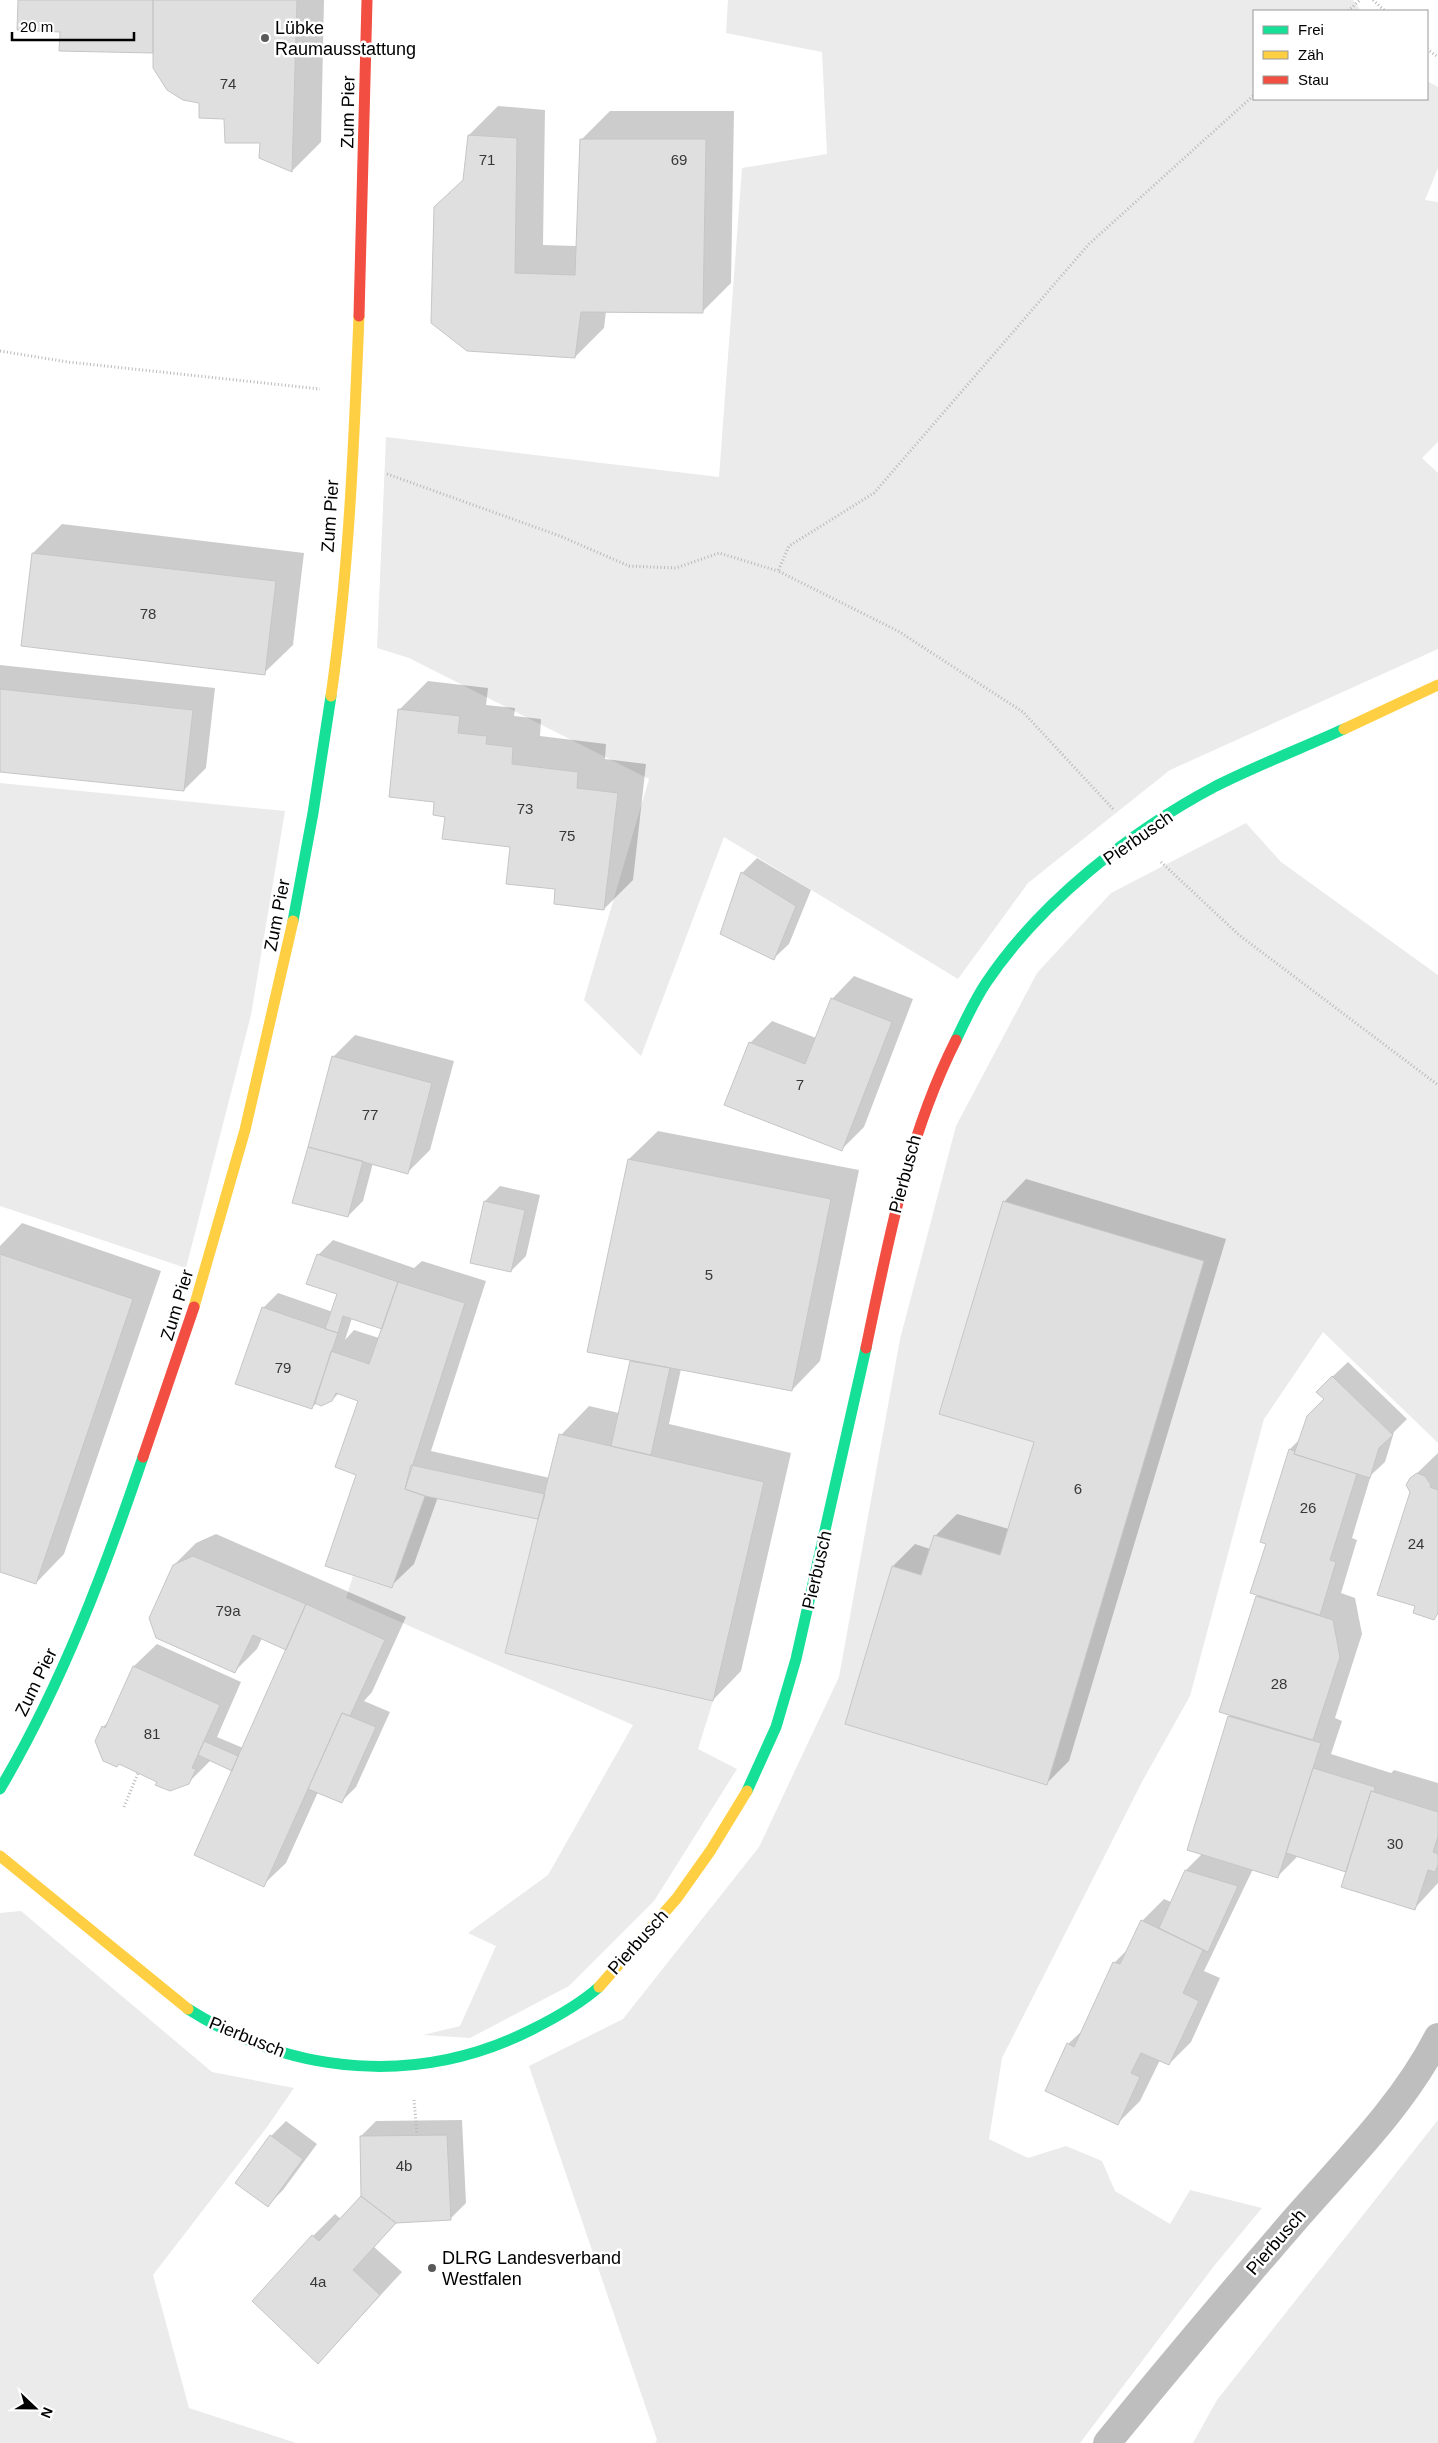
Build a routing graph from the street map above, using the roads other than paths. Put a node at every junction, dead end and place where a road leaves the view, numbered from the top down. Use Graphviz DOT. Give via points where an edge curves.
graph roads {
  1 [pos="367,0"];
  2 [pos="1438,685"];
  3 [pos="0,1789"];
  4 [pos="0,1856"];
  5 [pos="1438,2037"];
  6 [pos="1107,2443"];
  1 -- 3 [label="street, Zum Pier" via="365,157 342,605 298,899 265,1058 226,1206 183,1347 70,1652 17,1763"];
  2 -- 4 [label="street, Pierbusch" via="1221,783 1137,835 1078,881 1030,929 987,982 955,1040 920,1120 896,1200 843,1461 791,1684 765,1753 735,1814 668,1911 591,1994 527,2032 469,2056 410,2067 337,2066 266,2048 204,2021"];
  5 -- 6 [label="street, Pierbusch" via="1394,2107"];
}
